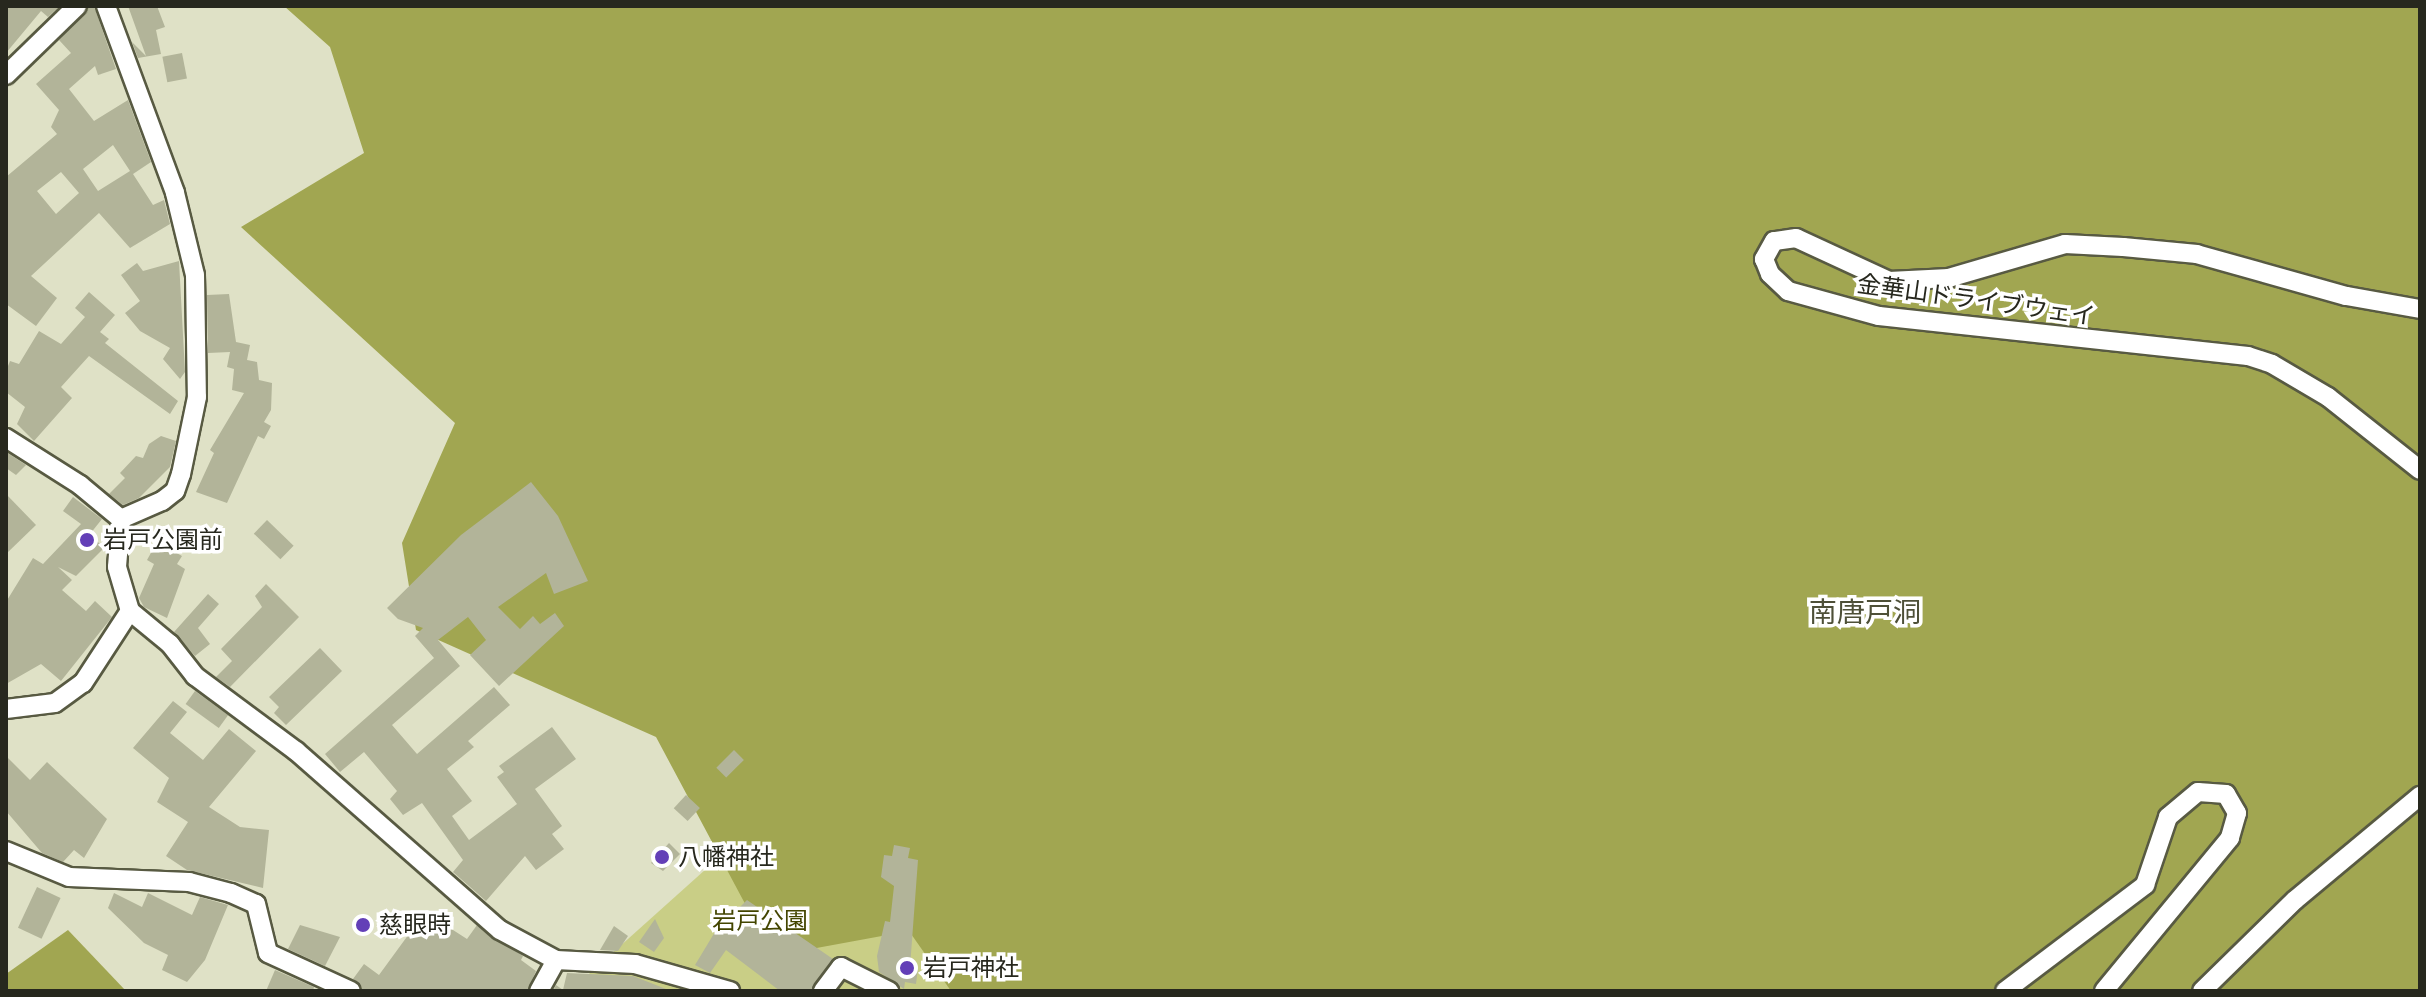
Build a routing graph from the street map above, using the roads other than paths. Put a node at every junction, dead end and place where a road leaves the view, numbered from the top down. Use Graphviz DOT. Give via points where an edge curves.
graph roads {
  1 [pos="77,6"];
  2 [pos="106,6"];
  3 [pos="6,75"];
  4 [pos="2420,309"];
  5 [pos="6,438"];
  6 [pos="2420,470"];
  7 [pos="121,519"];
  8 [pos="130,611"];
  9 [pos="6,709"];
  10 [pos="2420,796"];
  11 [pos="6,851"];
  12 [pos="556,960"];
  13 [pos="351,991"];
  14 [pos="539,991"];
  15 [pos="730,991"];
  16 [pos="823,991"];
  17 [pos="889,991"];
  18 [pos="2005,991"];
  19 [pos="2104,991"];
  20 [pos="2202,991"];
  1 -- 3 [label="street"];
  2 -- 7 [label="street" via="175,193 195,275 197,397 181,474 175,491 162,501"];
  4 -- 6 [label="street, 金華山ドライブウェイ" via="2346,296 2197,254 2123,247 2065,244 1949,278 1889,281 1796,238 1774,241 1764,259 1770,274 1788,291 1879,316 2248,356 2328,397"];
  5 -- 7 [label="street" via="80,485"];
  7 -- 8 [label="street" via="117,567"];
  8 -- 9 [label="street" via="83,683 55,703"];
  8 -- 12 [label="street" via="170,644 195,676 296,751 500,930"];
  10 -- 20 [label="street" via="2317,881"];
  11 -- 13 [label="street" via="69,877 189,882 231,893 256,904 268,953"];
  12 -- 14 [label="street"];
  12 -- 15 [label="street" via="635,964"];
  16 -- 17 [label="street" via="841,967"];
  18 -- 19 [label="street" via="2145,885 2168,817 2198,792 2226,794 2237,813 2230,838"];
}
